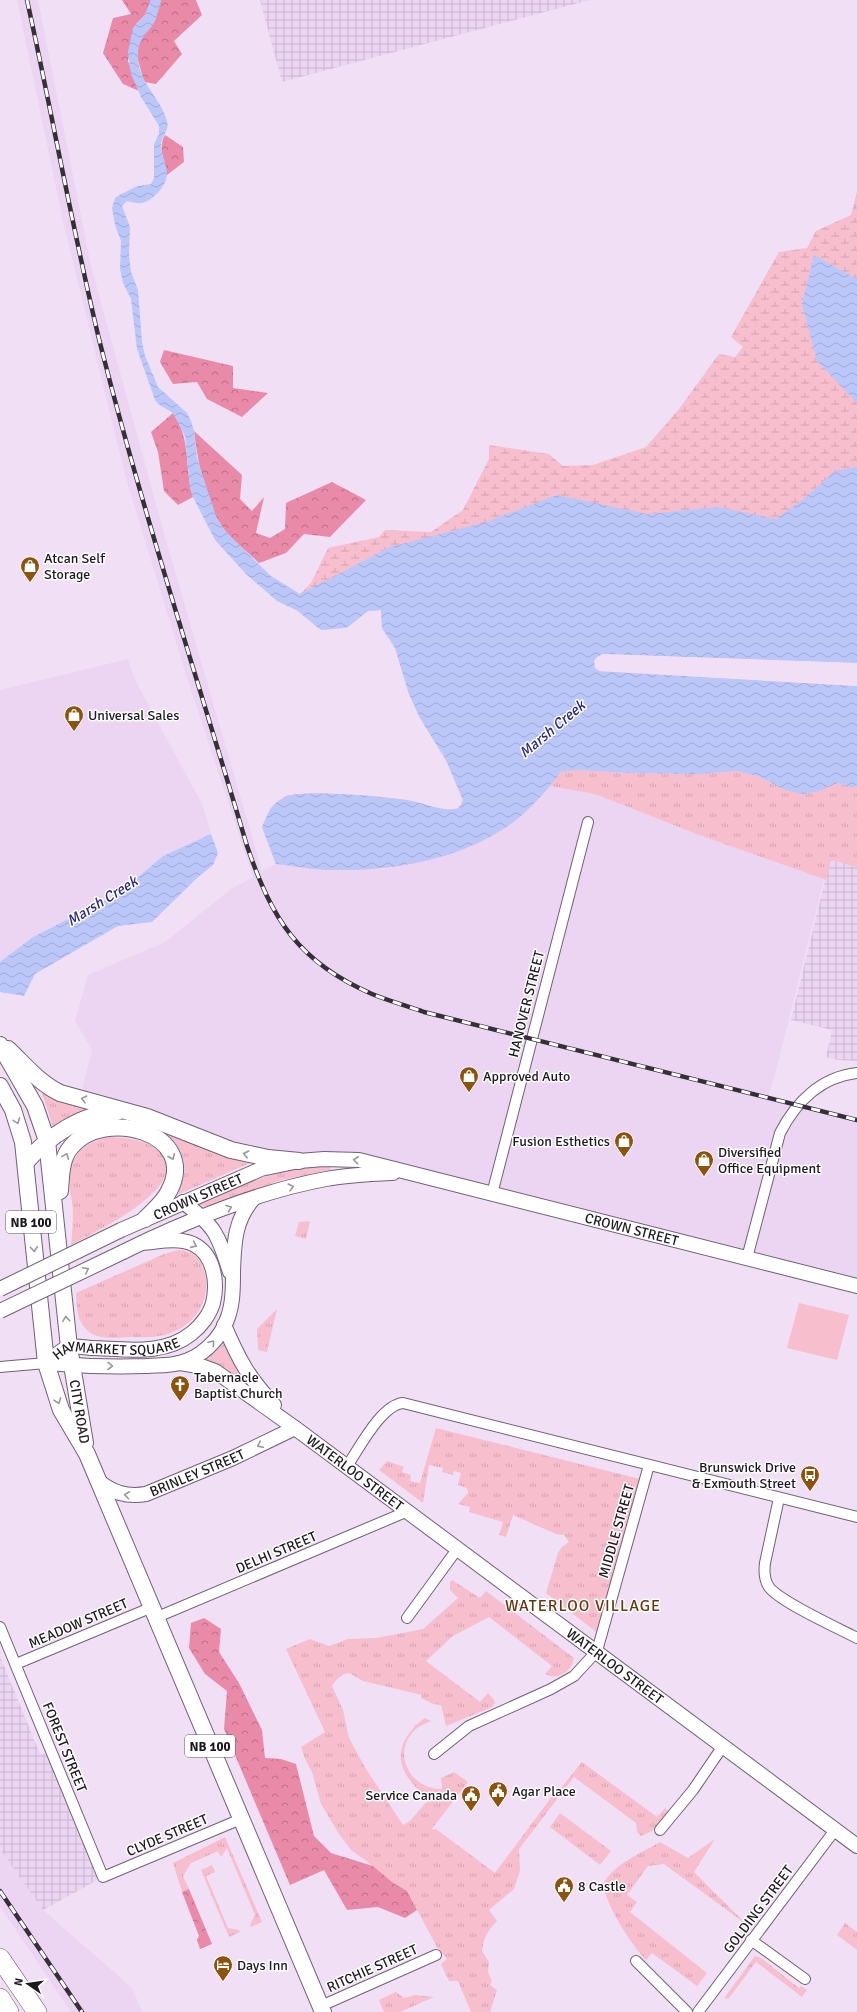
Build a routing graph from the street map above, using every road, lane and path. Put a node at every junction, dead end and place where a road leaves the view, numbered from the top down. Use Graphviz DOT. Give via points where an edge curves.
graph roads {
  1 [pos="588,822"];
  2 [pos="0,1043"];
  3 [pos="857,1073"];
  4 [pos="0,1086"];
  5 [pos="130,1111"];
  6 [pos="47,1141"];
  7 [pos="299,1161"];
  8 [pos="26,1162"];
  9 [pos="408,1172"];
  10 [pos="492,1194"];
  11 [pos="254,1198"];
  12 [pos="183,1202"];
  13 [pos="204,1218"];
  14 [pos="145,1219"];
  15 [pos="57,1236"];
  16 [pos="142,1243"];
  17 [pos="748,1258"];
  18 [pos="233,1282"];
  19 [pos="857,1286"];
  20 [pos="0,1289"];
  21 [pos="0,1311"];
  22 [pos="224,1325"];
  23 [pos="68,1347"];
  24 [pos="46,1363"];
  25 [pos="180,1363"];
  26 [pos="71,1365"];
  27 [pos="0,1367"];
  28 [pos="295,1428"];
  29 [pos="87,1454"];
  30 [pos="649,1465"];
  31 [pos="347,1466"];
  32 [pos="97,1480"];
  33 [pos="779,1498"];
  34 [pos="408,1511"];
  35 [pos="857,1517"];
  36 [pos="458,1548"];
  37 [pos="153,1613"];
  38 [pos="407,1618"];
  39 [pos="0,1627"];
  40 [pos="857,1638"];
  41 [pos="597,1651"];
  42 [pos="16,1664"];
  43 [pos="723,1746"];
  44 [pos="434,1754"];
  45 [pos="241,1819"];
  46 [pos="660,1830"];
  47 [pos="835,1830"];
  48 [pos="857,1846"];
  49 [pos="103,1877"];
  50 [pos="751,1940"];
  51 [pos="436,1955"];
  52 [pos="0,1958"];
  53 [pos="636,1960"];
  54 [pos="805,1979"];
  55 [pos="0,1998"];
  56 [pos="701,2008"];
  57 [pos="322,2009"];
  58 [pos="10,2012"];
  59 [pos="37,2012"];
  60 [pos="687,2012"];
  1 -- 10 [label="street, HANOVER STREET"];
  5 -- 2 [label="main road, one-way" via="48,1088"];
  2 -- 6 [label="main road, CITY ROAD / NB 100" via="35,1106"];
  3 -- 17 [label="street" via="825,1082 796,1105 787,1119 780,1133"];
  4 -- 8 [label="main road, CITY ROAD / NB 100, one-way" via="19,1123"];
  5 -- 6 [label="main road" via="92,1115"];
  7 -- 5 [label="main road, one-way" via="231,1150 167,1123"];
  6 -- 8 [label="main road"];
  6 -- 15 [label="main road, CITY ROAD / NB 100"];
  9 -- 7 [label="main road, CROWN STREET, one-way" via="359,1160"];
  7 -- 12 [label="main road, CROWN STREET" via="261,1169"];
  8 -- 24 [label="main road, CITY ROAD / NB 100, one-way"];
  9 -- 10 [label="main road, CROWN STREET"];
  11 -- 9 [label="main road, CROWN STREET, one-way" via="277,1190 350,1175"];
  10 -- 17 [label="main road, CROWN STREET"];
  13 -- 11 [label="main road, CROWN STREET, one-way"];
  11 -- 18 [label="main road, HAYMARKET SQUARE" via="247,1205 237,1227"];
  12 -- 13 [label="main road"];
  12 -- 14 [label="main road, CROWN STREET"];
  13 -- 16 [label="main road, CROWN STREET"];
  13 -- 18 [label="main road" via="216,1233"];
  15 -- 14 [label="main road, one-way" via="61,1175 70,1148 80,1138 93,1131 108,1128 140,1130 155,1136 174,1156 176,1168 169,1192"];
  14 -- 20 [label="main road, CROWN STREET, bridge"];
  23 -- 15 [label="main road, CITY ROAD / NB 100, one-way"];
  21 -- 16 [label="main road, CROWN STREET, one-way, bridge"];
  16 -- 23 [label="main road, HAYMARKET SQUARE, one-way" via="178,1240 200,1248 208,1256 213,1270 213,1303 204,1319 193,1332 179,1342 163,1348"];
  17 -- 19 [label="main road, CROWN STREET"];
  18 -- 22 [label="main road, HAYMARKET SQUARE" via="231,1304"];
  25 -- 22 [label="main road, HAYMARKET SQUARE, one-way" via="203,1353"];
  22 -- 28 [label="main road" via="250,1378"];
  23 -- 24 [label="main road, HAYMARKET SQUARE"];
  23 -- 26 [label="main road, CITY ROAD / NB 100"];
  24 -- 26 [label="main road, HAYMARKET SQUARE"];
  24 -- 27 [label="street"];
  24 -- 29 [label="main road, CITY ROAD / NB 100, one-way" via="61,1410"];
  26 -- 25 [label="main road, HAYMARKET SQUARE, one-way" via="122,1367"];
  25 -- 28 [label="main road" via="215,1371"];
  26 -- 29 [label="main road, CITY ROAD / NB 100"];
  28 -- 31 [label="main road, WATERLOO STREET"];
  28 -- 32 [label="main road, BRINLEY STREET, one-way" via="233,1458 146,1494 134,1496 116,1493"];
  29 -- 32 [label="main road, NB 100"];
  30 -- 31 [label="street" via="403,1403 392,1406 383,1413"];
  30 -- 33 [label="street"];
  30 -- 41 [label="street, MIDDLE STREET"];
  31 -- 34 [label="main road, WATERLOO STREET"];
  32 -- 37 [label="main road, NB 100"];
  33 -- 35 [label="street"];
  33 -- 40 [label="street" via="764,1563 766,1583 780,1597"];
  34 -- 36 [label="main road, WATERLOO STREET"];
  34 -- 37 [label="street, DELHI STREET"];
  36 -- 38 [label="street"];
  36 -- 41 [label="main road, WATERLOO STREET"];
  37 -- 42 [label="street, MEADOW STREET"];
  37 -- 45 [label="main road, NB 100"];
  39 -- 42 [label="street, FOREST STREET"];
  41 -- 43 [label="main road, WATERLOO STREET"];
  41 -- 44 [label="street" via="574,1676 469,1726"];
  42 -- 49 [label="street, FOREST STREET"];
  43 -- 46 [label="street" via="693,1790"];
  43 -- 47 [label="main road, WATERLOO STREET"];
  45 -- 49 [label="street, CLYDE STREET"];
  45 -- 57 [label="main road, NB 100"];
  47 -- 48 [label="main road, WATERLOO STREET"];
  47 -- 50 [label="street, GOLDING STREET"];
  50 -- 54 [label="street"];
  50 -- 56 [label="street, GOLDING STREET"];
  51 -- 57 [label="street, RITCHIE STREET"];
  52 -- 59 [label="highway"];
  53 -- 60 [label="street"];
  55 -- 58 [label="highway"];
}
